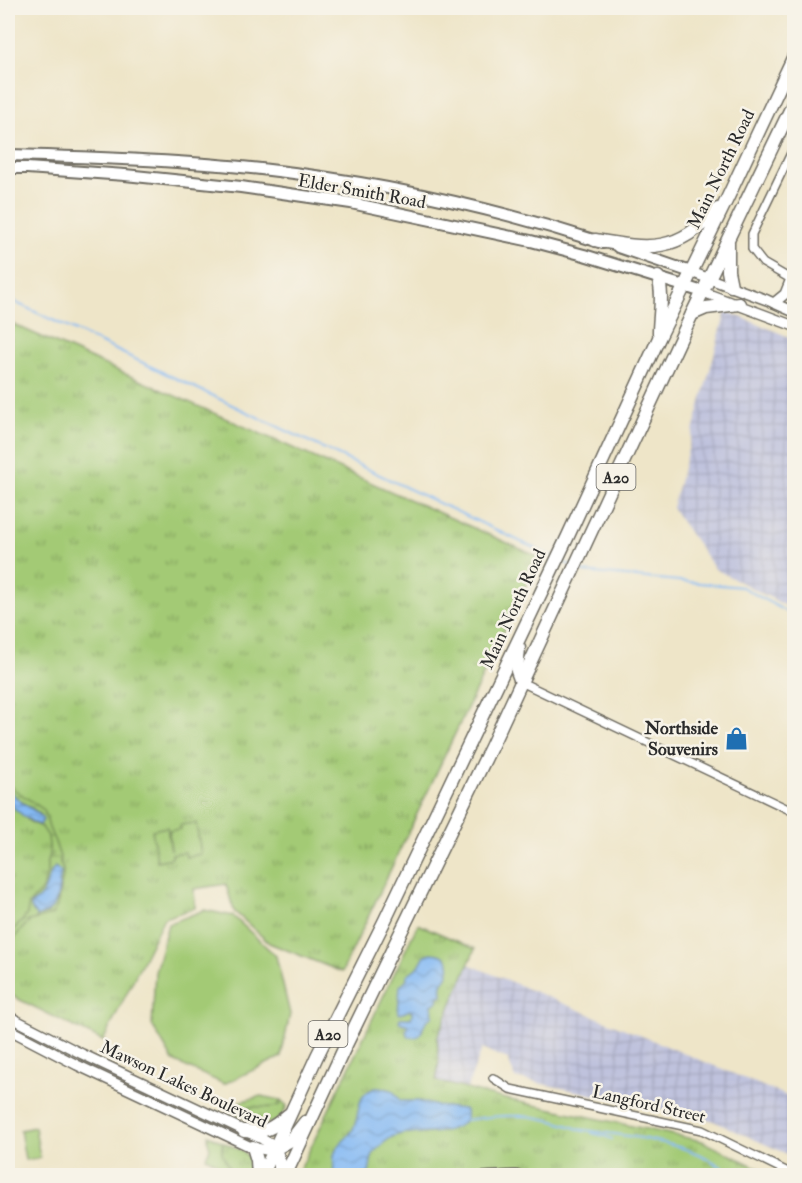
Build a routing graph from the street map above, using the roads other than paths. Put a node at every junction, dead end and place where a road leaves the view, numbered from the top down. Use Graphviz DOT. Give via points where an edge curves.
graph roads {
  1 [pos="795,56"];
  2 [pos="795,102"];
  3 [pos="795,147"];
  4 [pos="8,155"];
  5 [pos="145,160"];
  6 [pos="8,168"];
  7 [pos="125,175"];
  8 [pos="165,179"];
  9 [pos="727,199"];
  10 [pos="595,240"];
  11 [pos="728,241"];
  12 [pos="692,272"];
  13 [pos="658,277"];
  14 [pos="710,278"];
  15 [pos="793,280"];
  16 [pos="685,285"];
  17 [pos="731,286"];
  18 [pos="703,292"];
  19 [pos="774,303"];
  20 [pos="739,304"];
  21 [pos="795,312"];
  22 [pos="693,314"];
  23 [pos="795,326"];
  24 [pos="659,338"];
  25 [pos="519,639"];
  26 [pos="521,682"];
  27 [pos="492,694"];
  28 [pos="795,812"];
  29 [pos="8,1016"];
  30 [pos="8,1029"];
  31 [pos="493,1078"];
  32 [pos="315,1109"];
  33 [pos="292,1111"];
  34 [pos="244,1131"];
  35 [pos="253,1148"];
  36 [pos="274,1149"];
  37 [pos="795,1174"];
  38 [pos="260,1176"];
  39 [pos="283,1176"];
  40 [pos="481,1176"];
  41 [pos="523,1176"];
  1 -- 9 [label="highway, Main North Road / A20"];
  2 -- 11 [label="highway, Main North Road / A20"];
  3 -- 15 [label="street" via="752,234 752,249 763,263"];
  4 -- 5 [label="main road, Elder Smith Road"];
  5 -- 7 [label="main road"];
  5 -- 8 [label="main road"];
  5 -- 10 [label="main road, Elder Smith Road" via="262,170 359,184 504,213"];
  6 -- 7 [label="main road, Elder Smith Road"];
  7 -- 8 [label="main road, Elder Smith Road"];
  8 -- 13 [label="main road, Elder Smith Road" via="351,203 531,241"];
  9 -- 10 [label="highway" via="704,224 675,242 649,246"];
  9 -- 12 [label="highway, Main North Road / A20"];
  10 -- 12 [label="main road, Elder Smith Road"];
  11 -- 14 [label="highway, Main North Road / A20"];
  11 -- 17 [label="highway"];
  12 -- 14 [label="street"];
  12 -- 16 [label="highway, Main North Road / A20"];
  13 -- 16 [label="main road, Elder Smith Road"];
  13 -- 24 [label="highway"];
  14 -- 17 [label="street"];
  14 -- 18 [label="highway, Main North Road / A20"];
  15 -- 19 [label="street"];
  16 -- 18 [label="main road, Elder Smith Road"];
  16 -- 24 [label="highway, Main North Road / A20"];
  17 -- 19 [label="street"];
  18 -- 20 [label="street"];
  18 -- 22 [label="highway, Main North Road / A20"];
  19 -- 21 [label="street"];
  20 -- 22 [label="highway" via="706,308"];
  20 -- 23 [label="street"];
  22 -- 26 [label="highway, Main North Road / A20"];
  24 -- 25 [label="highway, Main North Road / A20"];
  25 -- 26 [label="highway" via="517,671"];
  25 -- 27 [label="highway, Main North Road / A20"];
  26 -- 27 [label="highway" via="510,682"];
  26 -- 28 [label="street"];
  26 -- 32 [label="highway, Main North Road / A20"];
  27 -- 33 [label="highway, Main North Road / A20"];
  29 -- 34 [label="street, Mawson Lakes Boulevard"];
  30 -- 35 [label="street, Mawson Lakes Boulevard"];
  31 -- 37 [label="street, Langford Street" via="510,1089 702,1130"];
  32 -- 36 [label="highway" via="291,1140"];
  32 -- 39 [label="highway, Main North Road / A20"];
  33 -- 34 [label="highway" via="269,1129"];
  33 -- 36 [label="highway, Main North Road / A20"];
  34 -- 36 [label="street, Mawson Lakes Boulevard"];
  35 -- 36 [label="street, Mawson Lakes Boulevard"];
  35 -- 38 [label="highway"];
  36 -- 38 [label="highway, Main North Road / A20"];
  36 -- 39 [label="highway"];
  40 -- 41 [label="street"];
}
